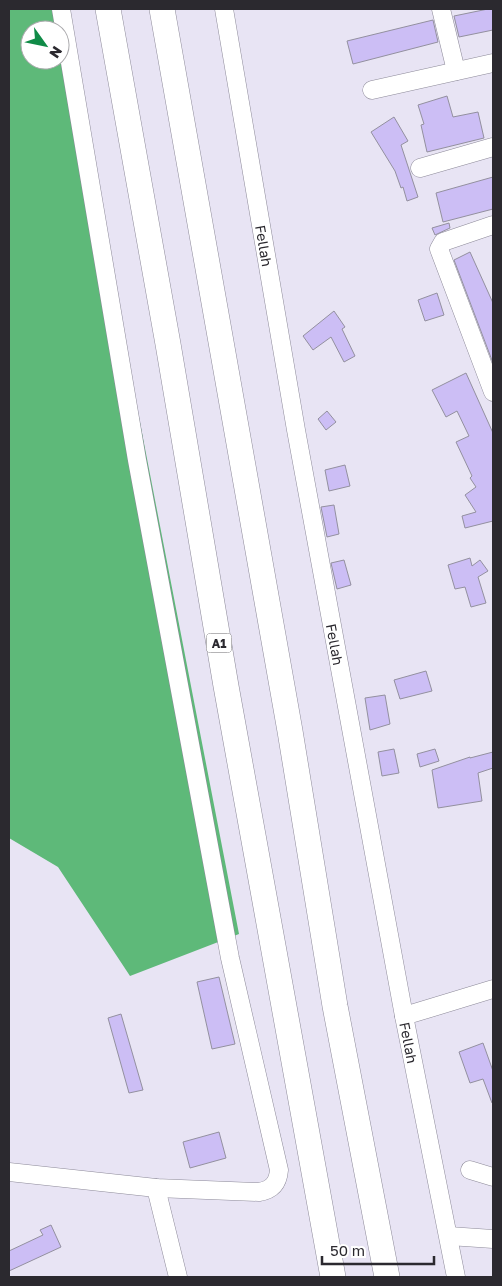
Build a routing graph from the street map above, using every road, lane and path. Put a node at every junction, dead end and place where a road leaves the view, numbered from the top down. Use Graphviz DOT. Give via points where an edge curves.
graph roads {
  1 [pos="61,9"];
  2 [pos="108,9"];
  3 [pos="162,9"];
  4 [pos="224,9"];
  5 [pos="441,9"];
  6 [pos="493,63"];
  7 [pos="456,72"];
  8 [pos="372,90"];
  9 [pos="493,147"];
  10 [pos="420,168"];
  11 [pos="493,225"];
  12 [pos="493,392"];
  13 [pos="493,989"];
  14 [pos="404,1016"];
  15 [pos="470,1170"];
  16 [pos="9,1172"];
  17 [pos="493,1178"];
  18 [pos="156,1188"];
  19 [pos="449,1236"];
  20 [pos="493,1239"];
  21 [pos="178,1277"];
  22 [pos="333,1277"];
  23 [pos="387,1277"];
  24 [pos="456,1277"];
  1 -- 18 [label="street" via="137,460 225,928 279,1170 279,1176 266,1191"];
  2 -- 22 [label="highway, A1"];
  3 -- 23 [label="highway" via="290,731 335,1006"];
  4 -- 14 [label="street, Fellah" via="296,430"];
  5 -- 7 [label="street"];
  6 -- 7 [label="street"];
  7 -- 8 [label="street"];
  9 -- 10 [label="street"];
  11 -- 12 [label="street" via="443,242 439,249"];
  13 -- 14 [label="street"];
  14 -- 19 [label="street, Fellah"];
  15 -- 17 [label="street"];
  16 -- 18 [label="street"];
  18 -- 21 [label="street"];
  19 -- 20 [label="street"];
  19 -- 24 [label="street, Fellah"];
}
